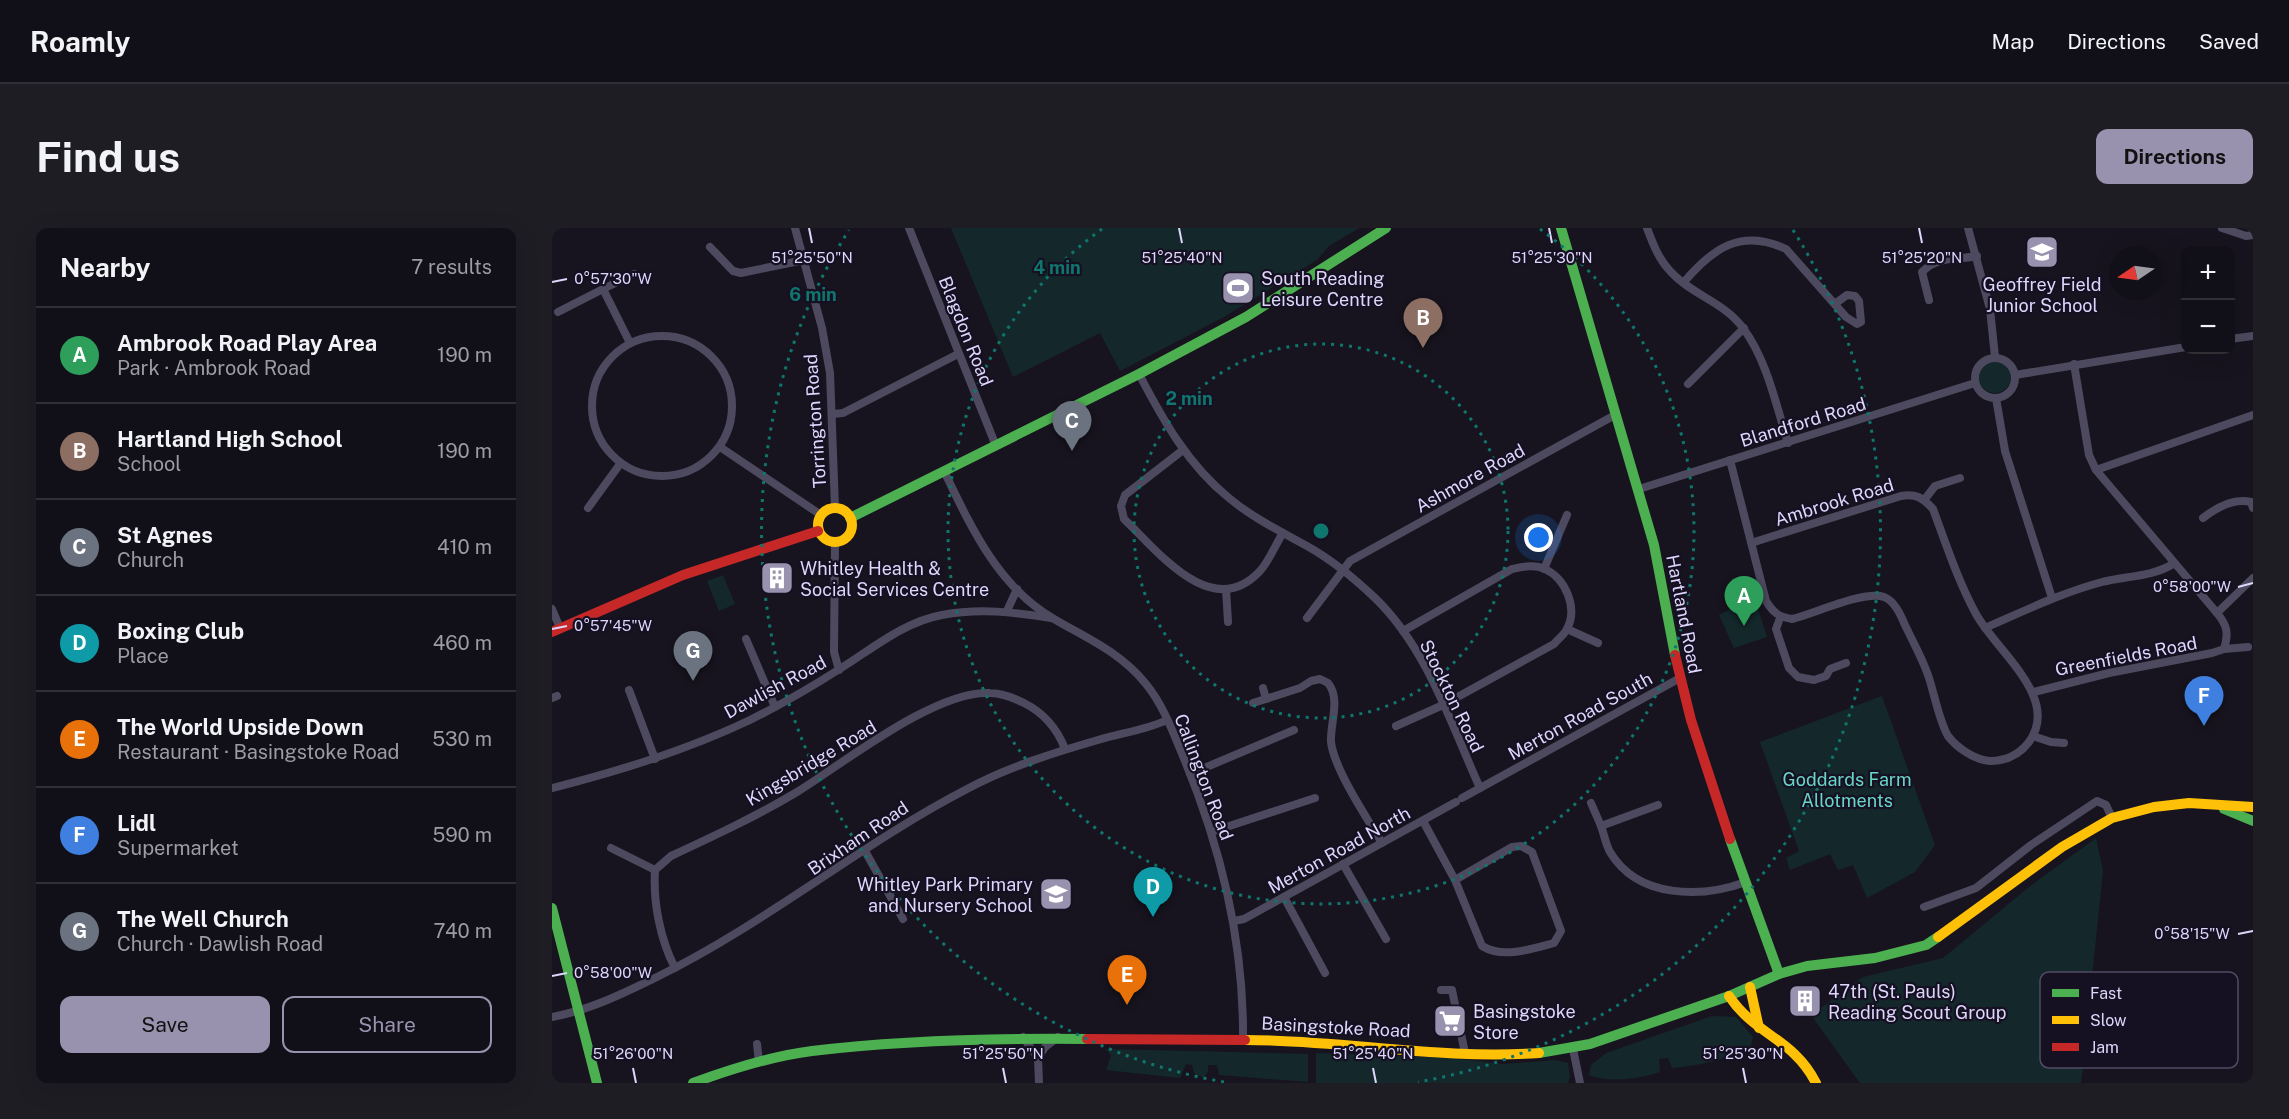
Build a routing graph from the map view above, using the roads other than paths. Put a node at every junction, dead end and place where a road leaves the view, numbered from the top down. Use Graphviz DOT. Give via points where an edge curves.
graph roads {
  1 [pos="795,228"];
  2 [pos="909,228"];
  3 [pos="1386,228"];
  4 [pos="1555,228"];
  5 [pos="1561,228"];
  6 [pos="1647,228"];
  7 [pos="1968,228"];
  8 [pos="2222,228"];
  9 [pos="2253,235"];
  10 [pos="710,247"];
  11 [pos="1568,256"];
  12 [pos="1977,256"];
  13 [pos="804,260"];
  14 [pos="634,274"];
  15 [pos="1684,282"];
  16 [pos="603,289"];
  17 [pos="1929,300"];
  18 [pos="1836,303"];
  19 [pos="558,312"];
  20 [pos="1744,328"];
  21 [pos="2253,336"];
  22 [pos="2235,338"];
  23 [pos="630,343"];
  24 [pos="2181,348"];
  25 [pos="958,354"];
  26 [pos="1995,357"];
  27 [pos="2074,364"];
  28 [pos="1139,374"];
  29 [pos="2015,375"];
  30 [pos="1975,383"];
  31 [pos="1688,384"];
  32 [pos="1996,398"];
  33 [pos="833,414"];
  34 [pos="1615,415"];
  35 [pos="2253,415"];
  36 [pos="1788,443"];
  37 [pos="996,446"];
  38 [pos="720,447"];
  39 [pos="1183,450"];
  40 [pos="1730,460"];
  41 [pos="620,464"];
  42 [pos="2096,470"];
  43 [pos="944,471"];
  44 [pos="1960,478"];
  45 [pos="1639,489"];
  46 [pos="1925,499"];
  47 [pos="588,508"];
  48 [pos="836,508"];
  49 [pos="2253,508"];
  50 [pos="821,515"];
  51 [pos="1567,515"];
  52 [pos="850,518"];
  53 [pos="2203,518"];
  54 [pos="818,531"];
  55 [pos="1283,533"];
  56 [pos="835,543"];
  57 [pos="1751,543"];
  58 [pos="2173,564"];
  59 [pos="1544,568"];
  60 [pos="1344,570"];
  61 [pos="2253,578"];
  62 [pos="1017,589"];
  63 [pos="1226,589"];
  64 [pos="2052,598"];
  65 [pos="552,609"];
  66 [pos="1007,611"];
  67 [pos="2217,613"];
  68 [pos="1052,618"];
  69 [pos="1307,618"];
  70 [pos="1780,618"];
  71 [pos="1228,622"];
  72 [pos="1985,628"];
  73 [pos="1567,629"];
  74 [pos="556,630"];
  75 [pos="1402,631"];
  76 [pos="746,639"];
  77 [pos="1598,643"];
  78 [pos="2248,647"];
  79 [pos="2224,649"];
  80 [pos="1846,663"];
  81 [pos="839,670"];
  82 [pos="1680,678"];
  83 [pos="1263,688"];
  84 [pos="629,690"];
  85 [pos="2034,692"];
  86 [pos="1266,699"];
  87 [pos="1253,703"];
  88 [pos="1443,705"];
  89 [pos="775,707"];
  90 [pos="1167,720"];
  91 [pos="1396,726"];
  92 [pos="1294,730"];
  93 [pos="2033,736"];
  94 [pos="2064,743"];
  95 [pos="1065,749"];
  96 [pos="655,759"];
  97 [pos="1190,774"];
  98 [pos="552,788"];
  99 [pos="1480,788"];
  100 [pos="1315,798"];
  101 [pos="1459,800"];
  102 [pos="1591,803"];
  103 [pos="2210,804"];
  104 [pos="1658,805"];
  105 [pos="2253,807"];
  106 [pos="2112,818"];
  107 [pos="1423,821"];
  108 [pos="2253,821"];
  109 [pos="1601,826"];
  110 [pos="1211,832"];
  111 [pos="1382,843"];
  112 [pos="611,848"];
  113 [pos="865,851"];
  114 [pos="1343,864"];
  115 [pos="655,870"];
  116 [pos="1455,880"];
  117 [pos="1746,882"];
  118 [pos="1977,888"];
  119 [pos="1284,897"];
  120 [pos="1986,901"];
  121 [pos="1924,907"];
  122 [pos="552,908"];
  123 [pos="903,919"];
  124 [pos="1234,921"];
  125 [pos="1386,939"];
  126 [pos="675,968"];
  127 [pos="1326,973"];
  128 [pos="1779,974"];
  129 [pos="1750,987"];
  130 [pos="1441,990"];
  131 [pos="1729,996"];
  132 [pos="579,1012"];
  133 [pos="552,1017"];
  134 [pos="1759,1028"];
  135 [pos="1023,1037"];
  136 [pos="1058,1037"];
  137 [pos="1243,1040"];
  138 [pos="757,1044"];
  139 [pos="1573,1049"];
  140 [pos="1466,1053"];
  141 [pos="1038,1058"];
  142 [pos="759,1062"];
  143 [pos="597,1083"];
  144 [pos="693,1083"];
  145 [pos="1039,1083"];
  146 [pos="1580,1083"];
  147 [pos="1816,1083"];
  1 -- 13 [label="street, Torrington Road"];
  2 -- 25 [label="street, Blagdon Road"];
  3 -- 28 [label="street" via="1246,317"];
  4 -- 11 [label="street, Hartland Road"];
  5 -- 11 [label="street, Hartland Road"];
  6 -- 15 [label="street" via="1654,248 1671,272"];
  7 -- 12 [label="street"];
  8 -- 9 [label="street"];
  10 -- 13 [label="street" via="741,273"];
  11 -- 34 [label="street, Hartland Road"];
  12 -- 17 [label="street" via="1955,257 1928,266 1922,272"];
  12 -- 26 [label="street" via="1990,309"];
  13 -- 33 [label="street, Torrington Road" via="822,328"];
  14 -- 16 [label="street"];
  15 -- 18 [label="street" via="1718,249 1741,240 1754,240 1786,249 1826,298"];
  15 -- 20 [label="street" via="1728,310"];
  16 -- 19 [label="street"];
  16 -- 23 [label="street"];
  20 -- 31 [label="street"];
  20 -- 36 [label="street" via="1759,354"];
  21 -- 22 [label="street"];
  23 -- 38 [label="street" via="650,336 674,336 696,344 714,358 727,377 732,397 731,423"];
  23 -- 41 [label="street" via="613,354 602,368 591,398 594,426 603,446"];
  24 -- 27 [label="street"];
  25 -- 33 [label="street" via="843,413"];
  25 -- 37 [label="street, Blagdon Road"];
  26 -- 29 [label="street" via="2006,360"];
  26 -- 30 [label="street" via="1979,365"];
  27 -- 29 [label="street"];
  27 -- 42 [label="street, Greenfields Road" via="2089,455"];
  28 -- 37 [label="street"];
  28 -- 39 [label="street, Stockton Road"];
  29 -- 32 [label="street" via="2013,388"];
  30 -- 32 [label="street" via="1983,394"];
  30 -- 36 [label="street, Blandford Road"];
  32 -- 64 [label="street" via="2005,451"];
  33 -- 48 [label="street, Torrington Road"];
  34 -- 45 [label="street, Hartland Road"];
  34 -- 60 [label="street, Ashmore Road" via="1350,561"];
  35 -- 42 [label="street"];
  36 -- 40 [label="street, Blandford Road"];
  37 -- 43 [label="street"];
  38 -- 41 [label="street" via="692,470 673,476 634,471"];
  38 -- 50 [label="street"];
  39 -- 55 [label="street, Stockton Road" via="1228,498"];
  39 -- 63 [label="street" via="1125,495 1121,506 1124,519 1187,579 1210,589"];
  40 -- 45 [label="street, Blandford Road"];
  40 -- 57 [label="street"];
  41 -- 47 [label="street"];
  42 -- 58 [label="street, Greenfields Road"];
  43 -- 52 [label="street"];
  43 -- 62 [label="street, Callington Road" via="979,542"];
  44 -- 46 [label="street" via="1935,486"];
  45 -- 82 [label="street, Hartland Road"];
  46 -- 57 [label="street, Ambrook Road" via="1911,494 1901,496"];
  46 -- 72 [label="street" via="1933,509"];
  48 -- 50 [label="street"];
  48 -- 52 [label="street"];
  49 -- 53 [label="street" via="2251,502 2239,500 2214,509"];
  50 -- 54 [label="street"];
  51 -- 59 [label="street"];
  52 -- 56 [label="street" via="849,535"];
  54 -- 56 [label="street" via="825,540"];
  54 -- 74 [label="street" via="683,575"];
  55 -- 60 [label="street, Stockton Road"];
  55 -- 63 [label="street" via="1260,572 1244,584"];
  56 -- 81 [label="street" via="834,652"];
  57 -- 70 [label="street" via="1766,601"];
  58 -- 64 [label="street" via="2163,570 2103,582"];
  58 -- 67 [label="street, Greenfields Road"];
  59 -- 73 [label="street" via="1560,580 1570,597 1572,614"];
  59 -- 75 [label="street" via="1512,569"];
  60 -- 69 [label="street, Ashmore Road"];
  60 -- 75 [label="street, Stockton Road" via="1377,600"];
  61 -- 67 [label="street"];
  62 -- 66 [label="street"];
  62 -- 68 [label="street, Callington Road"];
  63 -- 71 [label="street"];
  64 -- 72 [label="street"];
  65 -- 74 [label="street"];
  66 -- 68 [label="street, Dawlish Road"];
  66 -- 81 [label="street, Dawlish Road" via="940,615 903,629"];
  67 -- 79 [label="street, Greenfields Road" via="2228,635"];
  68 -- 90 [label="street, Callington Road" via="1105,646 1146,684"];
  70 -- 80 [label="street" via="1776,629 1789,668 1798,677 1814,680"];
  70 -- 93 [label="street" via="1803,617 1868,596 1884,597 1898,609 1928,673 1948,735 1964,751 1977,759 2003,760 2022,752"];
  72 -- 85 [label="street"];
  73 -- 77 [label="street"];
  73 -- 88 [label="street" via="1554,644"];
  75 -- 88 [label="street, Stockton Road" via="1426,668"];
  76 -- 89 [label="street"];
  78 -- 79 [label="street, Greenfields Road"];
  79 -- 85 [label="street, Greenfields Road"];
  81 -- 89 [label="street, Dawlish Road"];
  82 -- 99 [label="street, Merton Road South"];
  82 -- 117 [label="street, Hartland Road"];
  83 -- 86 [label="street"];
  84 -- 96 [label="street"];
  85 -- 93 [label="street" via="2038,724"];
  86 -- 87 [label="street"];
  86 -- 111 [label="street" via="1311,681 1320,679 1328,683 1335,698 1334,752 1361,810"];
  88 -- 91 [label="street"];
  88 -- 99 [label="street, Stockton Road"];
  89 -- 96 [label="street, Dawlish Road"];
  90 -- 95 [label="street, Brixham Road"];
  90 -- 97 [label="street, Callington Road"];
  92 -- 97 [label="street"];
  93 -- 94 [label="street"];
  95 -- 113 [label="street, Brixham Road" via="1020,765 917,815"];
  95 -- 115 [label="street, Kingsbridge Road" via="1059,733 1038,710 1015,698 989,693 963,696 899,727 796,792 671,856"];
  96 -- 98 [label="street, Dawlish Road"];
  97 -- 110 [label="street, Callington Road"];
  99 -- 101 [label="street, Merton Road South"];
  100 -- 110 [label="street"];
  101 -- 107 [label="street, Merton Road North"];
  102 -- 109 [label="street"];
  103 -- 105 [label="street, Basingstoke Road"];
  103 -- 106 [label="street, Basingstoke Road" via="2169,804"];
  103 -- 108 [label="street, Basingstoke Road"];
  104 -- 109 [label="street"];
  106 -- 118 [label="street" via="2106,805 2097,801 2031,845"];
  106 -- 120 [label="street, Basingstoke Road" via="2062,847"];
  107 -- 111 [label="street, Merton Road North"];
  107 -- 116 [label="street"];
  109 -- 117 [label="street" via="1610,853 1628,873 1645,883 1694,894 1722,891"];
  110 -- 124 [label="street, Callington Road"];
  111 -- 114 [label="street, Merton Road North"];
  112 -- 115 [label="street"];
  113 -- 123 [label="street"];
  113 -- 126 [label="street, Brixham Road"];
  114 -- 119 [label="street, Merton Road North"];
  114 -- 125 [label="street"];
  115 -- 126 [label="street" via="655,899"];
  116 -- 116 [label="street" via="1512,847 1521,846 1532,852 1561,931 1554,944 1524,951 1491,952 1482,946"];
  117 -- 128 [label="street, Hartland Road"];
  118 -- 120 [label="street"];
  118 -- 121 [label="street"];
  119 -- 124 [label="street, Merton Road North"];
  119 -- 127 [label="street"];
  120 -- 128 [label="street, Basingstoke Road" via="1942,936 1910,951 1829,961"];
  122 -- 132 [label="street"];
  124 -- 137 [label="street, Callington Road" via="1242,976"];
  126 -- 132 [label="street, Brixham Road"];
  128 -- 129 [label="street, Basingstoke Road"];
  129 -- 131 [label="street, Basingstoke Road"];
  129 -- 134 [label="street"];
  130 -- 140 [label="street" via="1452,990"];
  131 -- 134 [label="street" via="1742,1016"];
  131 -- 139 [label="street, Basingstoke Road"];
  132 -- 133 [label="street, Brixham Road"];
  132 -- 143 [label="street"];
  134 -- 147 [label="street" via="1793,1047 1805,1060"];
  135 -- 136 [label="street, Basingstoke Road"];
  135 -- 141 [label="street"];
  135 -- 142 [label="street, Basingstoke Road" via="811,1051"];
  136 -- 137 [label="street, Basingstoke Road"];
  136 -- 141 [label="street"];
  137 -- 140 [label="street, Basingstoke Road"];
  138 -- 142 [label="street"];
  139 -- 140 [label="street, Basingstoke Road" via="1496,1056"];
  139 -- 146 [label="street"];
  141 -- 145 [label="street"];
  142 -- 144 [label="street, Basingstoke Road"];
}
